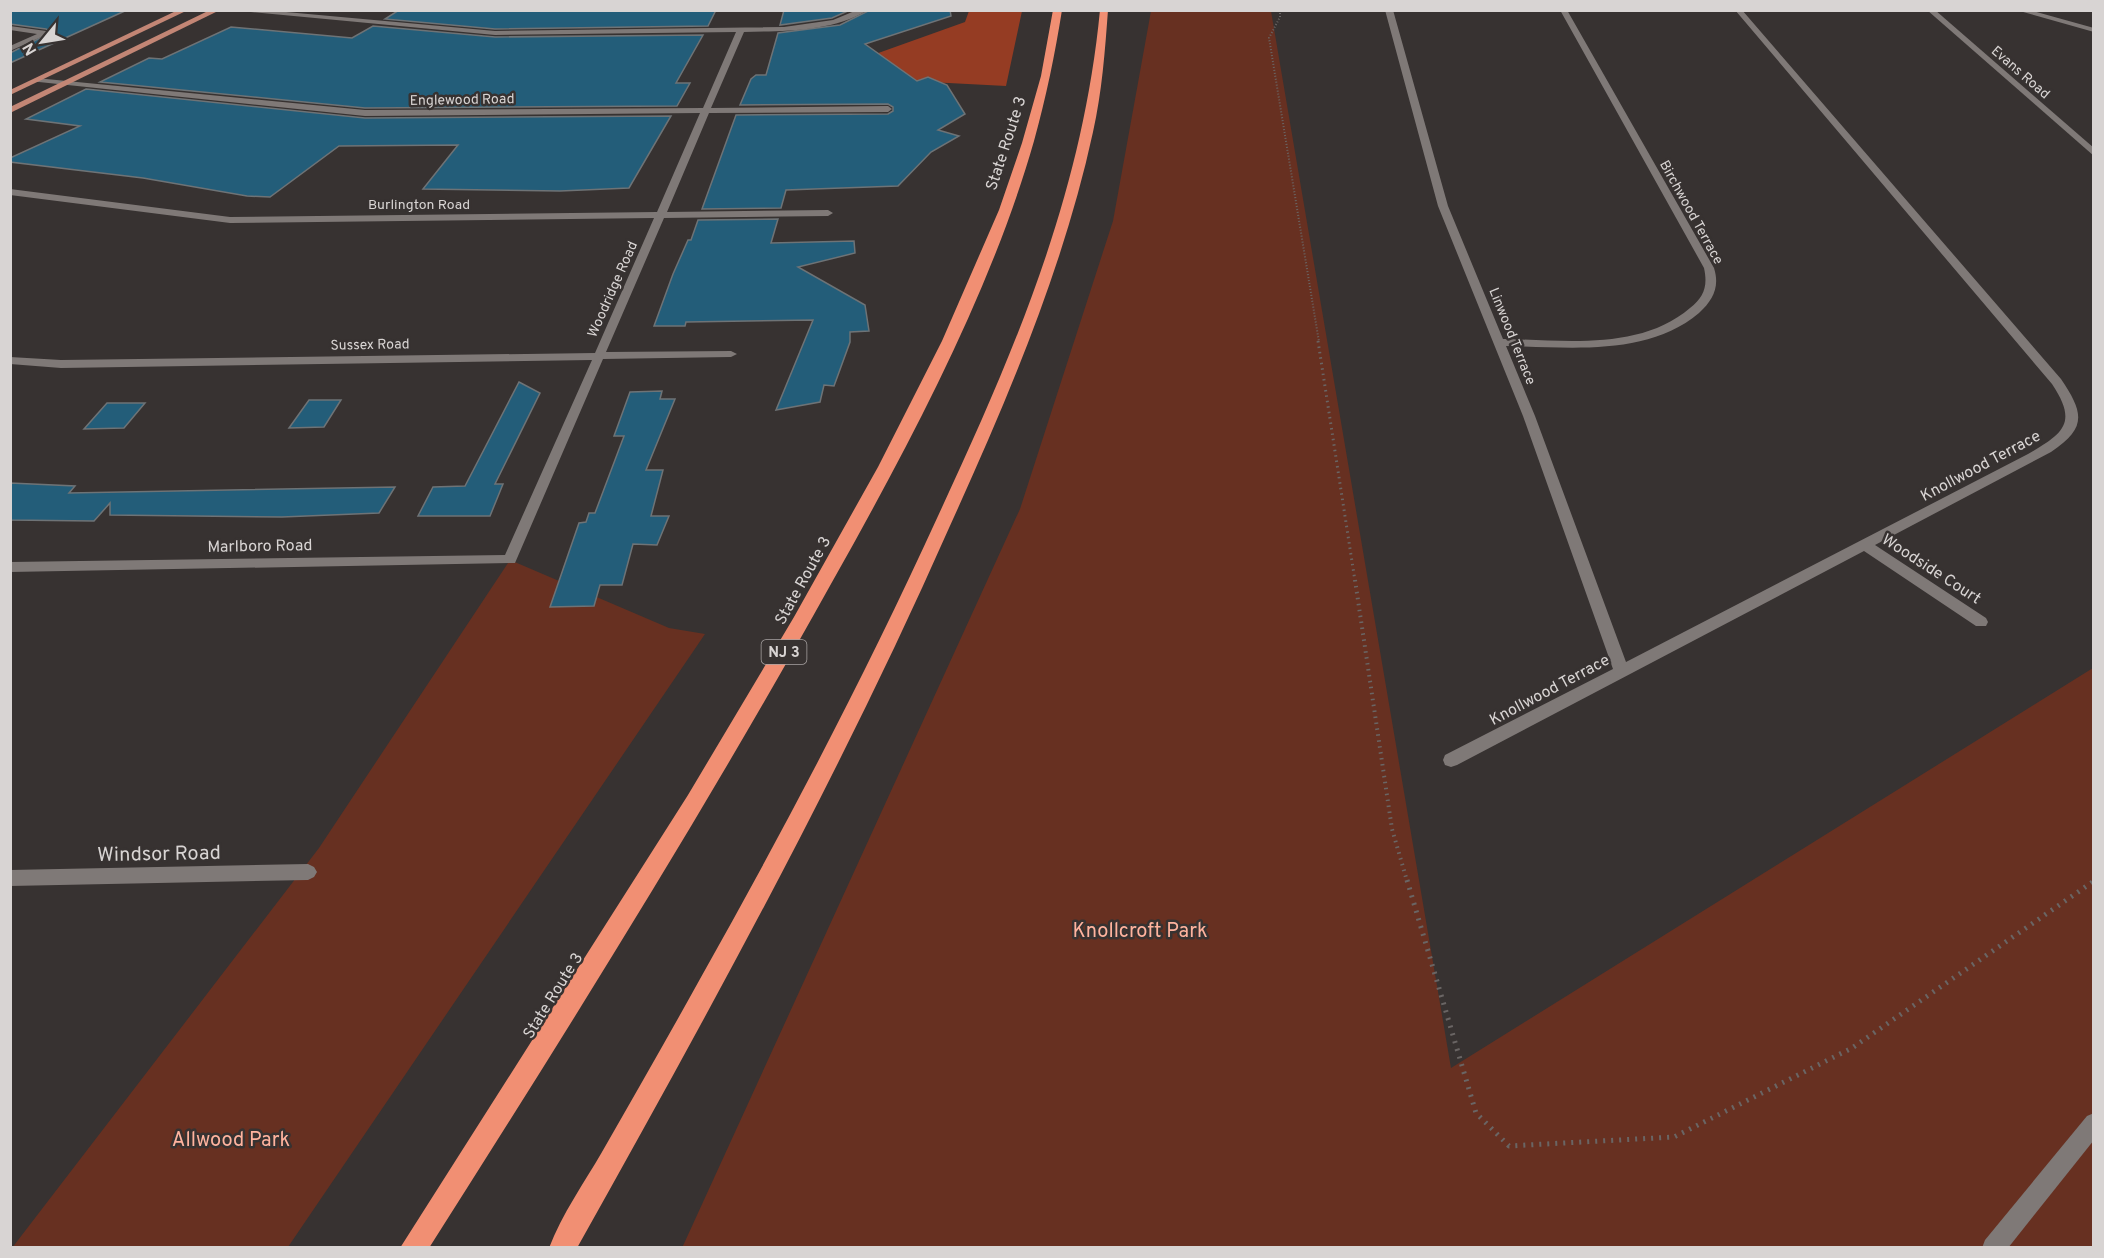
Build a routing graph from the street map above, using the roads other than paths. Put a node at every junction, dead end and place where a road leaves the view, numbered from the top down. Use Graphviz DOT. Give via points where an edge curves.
graph roads {
  1 [pos="185,10"];
  2 [pos="217,10"];
  3 [pos="233,10"];
  4 [pos="865,10"];
  5 [pos="1051,10"];
  6 [pos="1058,10"];
  7 [pos="1104,10"];
  8 [pos="1389,10"];
  9 [pos="1563,10"];
  10 [pos="1738,10"];
  11 [pos="1930,10"];
  12 [pos="2019,10"];
  13 [pos="10,28"];
  14 [pos="741,30"];
  15 [pos="2094,30"];
  16 [pos="1052,45"];
  17 [pos="10,49"];
  18 [pos="39,80"];
  19 [pos="68,83"];
  20 [pos="10,93"];
  21 [pos="888,109"];
  22 [pos="707,110"];
  23 [pos="10,111"];
  24 [pos="2079,141"];
  25 [pos="2094,142"];
  26 [pos="2094,153"];
  27 [pos="10,192"];
  28 [pos="828,213"];
  29 [pos="661,215"];
  30 [pos="1499,342"];
  31 [pos="731,354"];
  32 [pos="599,355"];
  33 [pos="10,360"];
  34 [pos="1864,544"];
  35 [pos="510,560"];
  36 [pos="10,567"];
  37 [pos="1981,621"];
  38 [pos="1621,670"];
  39 [pos="1451,760"];
  40 [pos="308,872"];
  41 [pos="10,878"];
  42 [pos="2094,1123"];
  43 [pos="413,1248"];
  44 [pos="562,1248"];
  45 [pos="1993,1248"];
  1 -- 18 [label="main road"];
  2 -- 19 [label="main road"];
  3 -- 14 [label="street" via="478,33"];
  4 -- 14 [label="street" via="834,22 804,27"];
  5 -- 16 [label="highway"];
  6 -- 16 [label="highway, State Route 3 / NJ 3"];
  7 -- 44 [label="highway" via="1094,100 1067,206 1028,324 980,442 832,753"];
  8 -- 30 [label="street, Linwood Terrace" via="1443,207"];
  9 -- 30 [label="street, Birchwood Terrace" via="1713,281 1710,296 1695,312 1657,333 1602,342"];
  10 -- 34 [label="street, Knollwood Terrace" via="2056,382 2070,399 2074,413 2074,427 2064,439"];
  11 -- 24 [label="street, Evans Road"];
  12 -- 15 [label="street"];
  13 -- 17 [label="street" via="46,33"];
  14 -- 22 [label="street, Woodridge Road"];
  16 -- 43 [label="highway, State Route 3 / NJ 3" via="1032,126 996,230 934,369 874,489 674,838"];
  18 -- 19 [label="street, Englewood Road"];
  18 -- 20 [label="main road"];
  19 -- 22 [label="street, Englewood Road" via="365,113"];
  19 -- 23 [label="main road"];
  21 -- 22 [label="street, Englewood Road"];
  22 -- 29 [label="street, Woodridge Road"];
  24 -- 25 [label="street"];
  24 -- 26 [label="street, Evans Road"];
  27 -- 29 [label="street, Burlington Road" via="230,220"];
  28 -- 29 [label="street, Burlington Road"];
  29 -- 32 [label="street, Woodridge Road"];
  30 -- 38 [label="street, Linwood Terrace"];
  31 -- 32 [label="street, Sussex Road"];
  32 -- 33 [label="street, Sussex Road" via="61,364"];
  32 -- 35 [label="street, Woodridge Road"];
  34 -- 37 [label="street, Woodside Court"];
  34 -- 38 [label="street, Knollwood Terrace"];
  35 -- 36 [label="street, Marlboro Road"];
  38 -- 39 [label="street, Knollwood Terrace"];
  40 -- 41 [label="street, Windsor Road"];
  42 -- 45 [label="street"];
}
